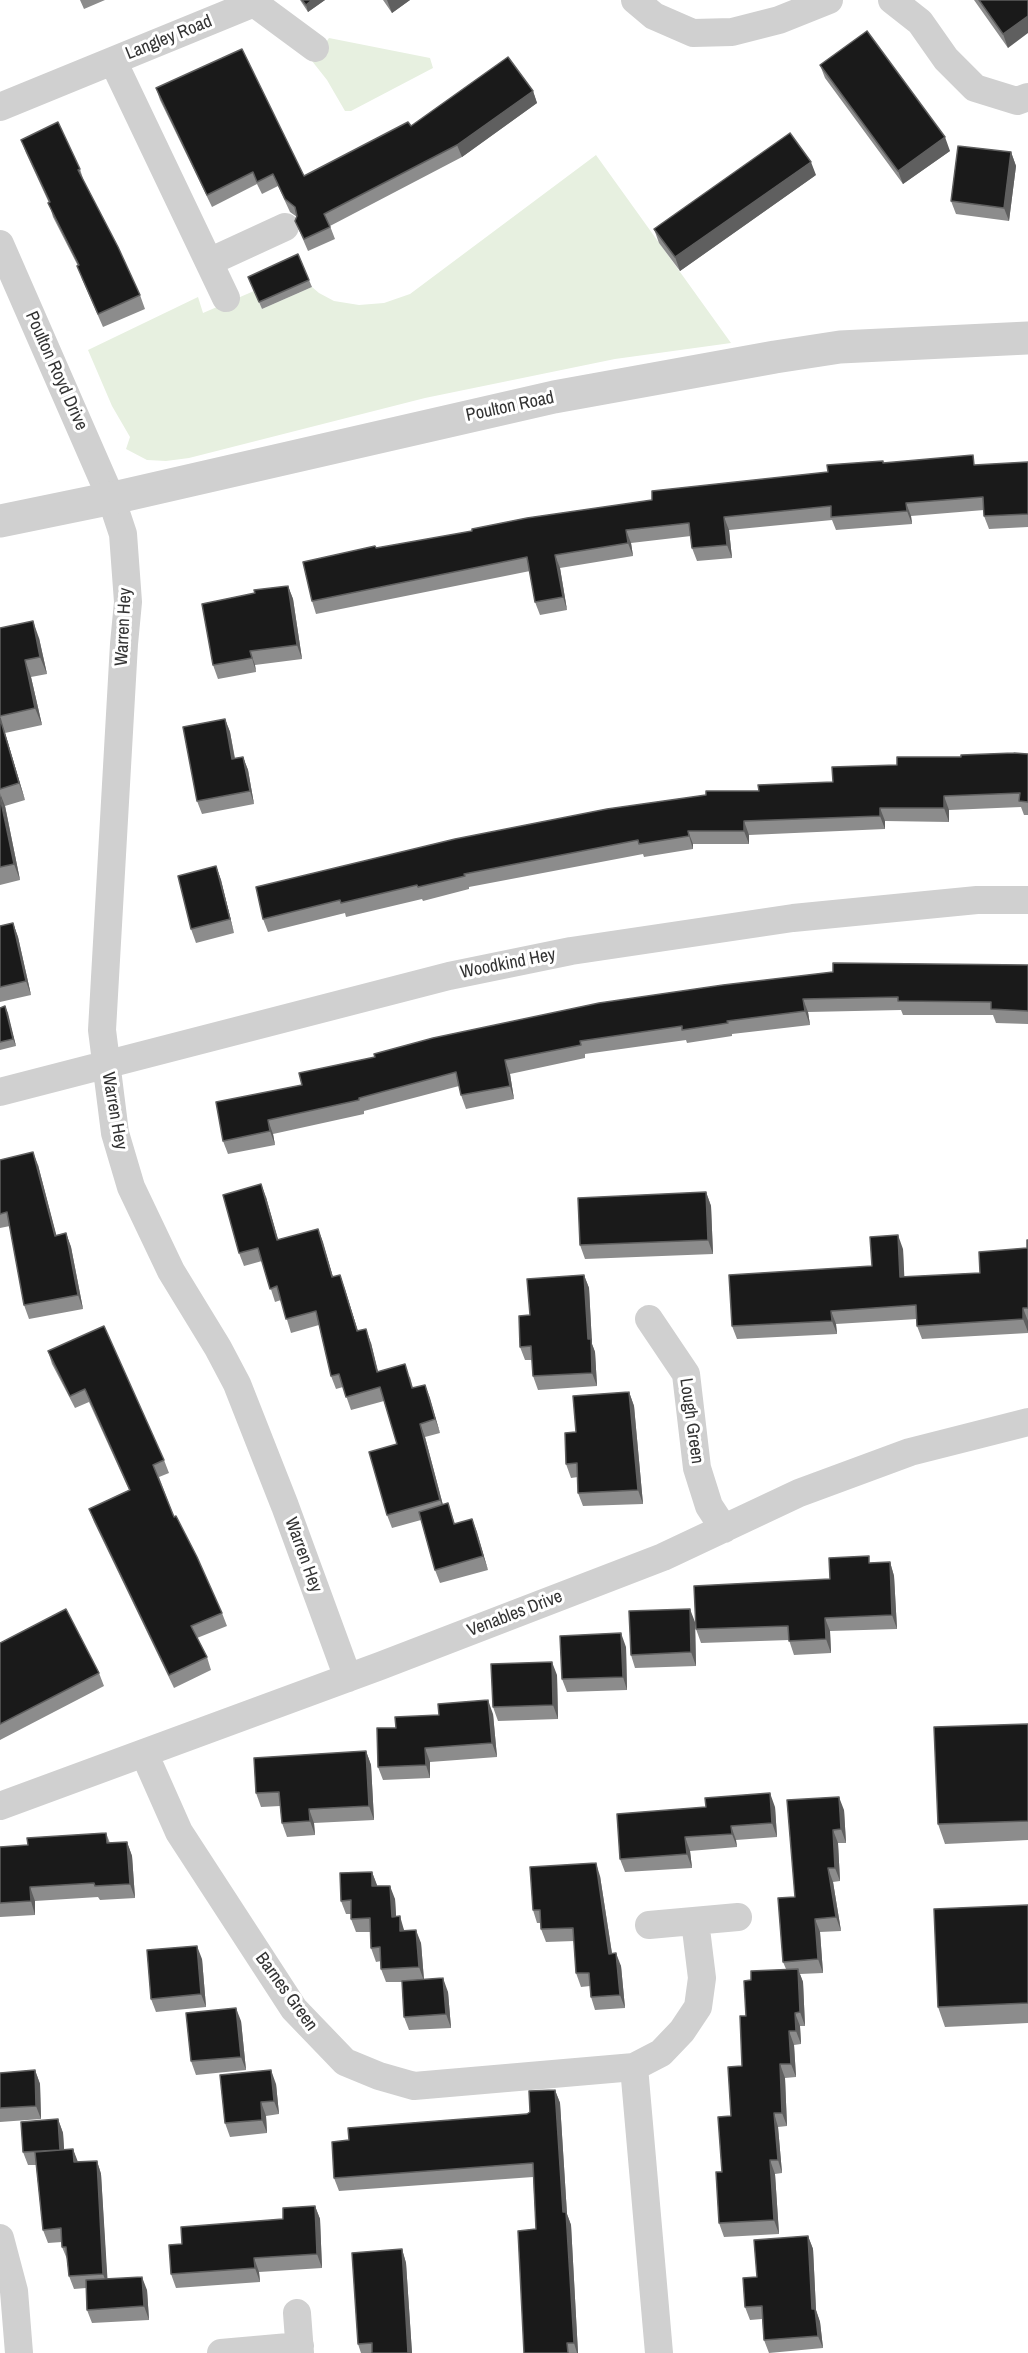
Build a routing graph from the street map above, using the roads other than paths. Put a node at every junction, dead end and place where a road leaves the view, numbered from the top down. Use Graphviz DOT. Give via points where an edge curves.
graph roads {
  1 [pos="635,0"];
  2 [pos="829,0"];
  3 [pos="892,0"];
  4 [pos="254,2"];
  5 [pos="315,48"];
  6 [pos="113,61"];
  7 [pos="1028,97"];
  8 [pos="0,106"];
  9 [pos="285,227"];
  10 [pos="4,262"];
  11 [pos="209,262"];
  12 [pos="226,298"];
  13 [pos="1028,338"];
  14 [pos="111,498"];
  15 [pos="0,521"];
  16 [pos="1028,900"];
  17 [pos="106,1064"];
  18 [pos="0,1092"];
  19 [pos="649,1319"];
  20 [pos="1028,1422"];
  21 [pos="724,1529"];
  22 [pos="348,1678"];
  23 [pos="144,1753"];
  24 [pos="0,1806"];
  25 [pos="738,1917"];
  26 [pos="696,1921"];
  27 [pos="649,1924"];
  28 [pos="634,2067"];
  29 [pos="0,2238"];
  30 [pos="297,2313"];
  31 [pos="300,2350"];
  32 [pos="19,2353"];
  33 [pos="221,2353"];
  34 [pos="658,2353"];
  1 -- 2 [label="street" via="654,16 693,33 741,30"];
  3 -- 7 [label="street" via="920,22 946,59 975,88 1017,101"];
  4 -- 5 [label="street, Langley Road"];
  4 -- 6 [label="street, Langley Road"];
  6 -- 8 [label="street, Langley Road"];
  6 -- 11 [label="street, Langley Road"];
  9 -- 11 [label="street"];
  10 -- 14 [label="street, Poulton Royd Drive"];
  11 -- 12 [label="street, Langley Road"];
  13 -- 14 [label="street, Poulton Road" via="840,347 775,357 554,397"];
  14 -- 15 [label="street, Poulton Road"];
  14 -- 17 [label="street, Warren Hey" via="123,534 128,602 102,1030"];
  16 -- 17 [label="street, Woodkind Hey" via="977,900 793,918 571,951 449,975"];
  17 -- 18 [label="street, Woodkind Hey"];
  17 -- 22 [label="street, Warren Hey" via="115,1133 131,1187 171,1271 237,1384"];
  19 -- 21 [label="street, Lough Green" via="686,1374 697,1468 709,1506"];
  20 -- 21 [label="street, Venables Drive" via="910,1452 799,1493"];
  21 -- 22 [label="street, Venables Drive" via="663,1557"];
  22 -- 23 [label="street, Venables Drive"];
  23 -- 24 [label="street, Venables Drive"];
  23 -- 28 [label="street, Barnes Green" via="179,1832 239,1926 294,2009 345,2062 414,2086"];
  25 -- 26 [label="street"];
  26 -- 27 [label="street"];
  26 -- 28 [label="street, Barnes Green" via="702,1978 698,2007 661,2053"];
  28 -- 34 [label="street"];
  29 -- 32 [label="street" via="14,2291"];
  30 -- 31 [label="street"];
  31 -- 33 [label="street"];
}
